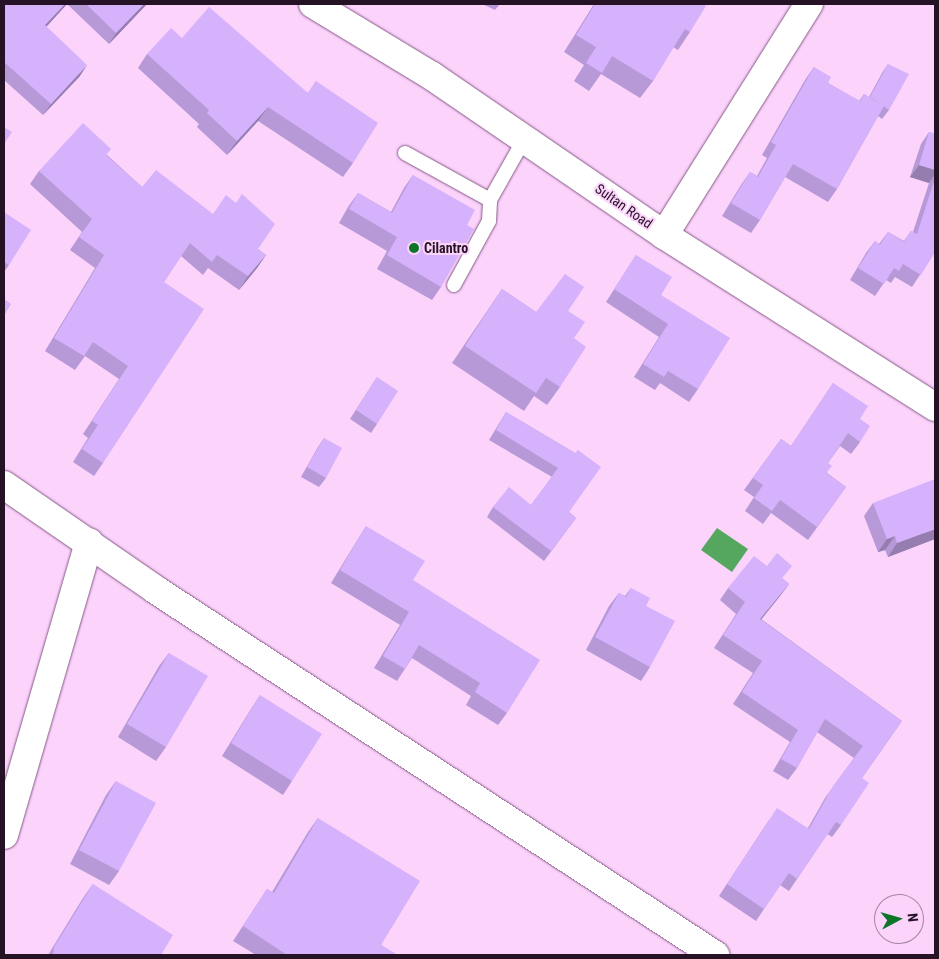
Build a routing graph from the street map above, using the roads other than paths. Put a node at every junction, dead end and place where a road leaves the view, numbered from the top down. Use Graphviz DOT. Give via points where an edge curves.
graph roads {
  1 [pos="313,4"];
  2 [pos="809,4"];
  3 [pos="525,138"];
  4 [pos="405,153"];
  5 [pos="490,200"];
  6 [pos="664,235"];
  7 [pos="454,285"];
  8 [pos="935,407"];
  9 [pos="4,485"];
  10 [pos="89,542"];
  11 [pos="4,835"];
  12 [pos="715,955"];
  1 -- 3 [label="street, Sultan Road" via="432,76"];
  2 -- 6 [label="street"];
  3 -- 5 [label="lane"];
  3 -- 6 [label="street, Sultan Road"];
  4 -- 5 [label="lane"];
  5 -- 7 [label="lane" via="489,221"];
  6 -- 8 [label="street, Sultan Road"];
  9 -- 10 [label="street"];
  10 -- 11 [label="street"];
  10 -- 12 [label="street" via="156,590"];
}
